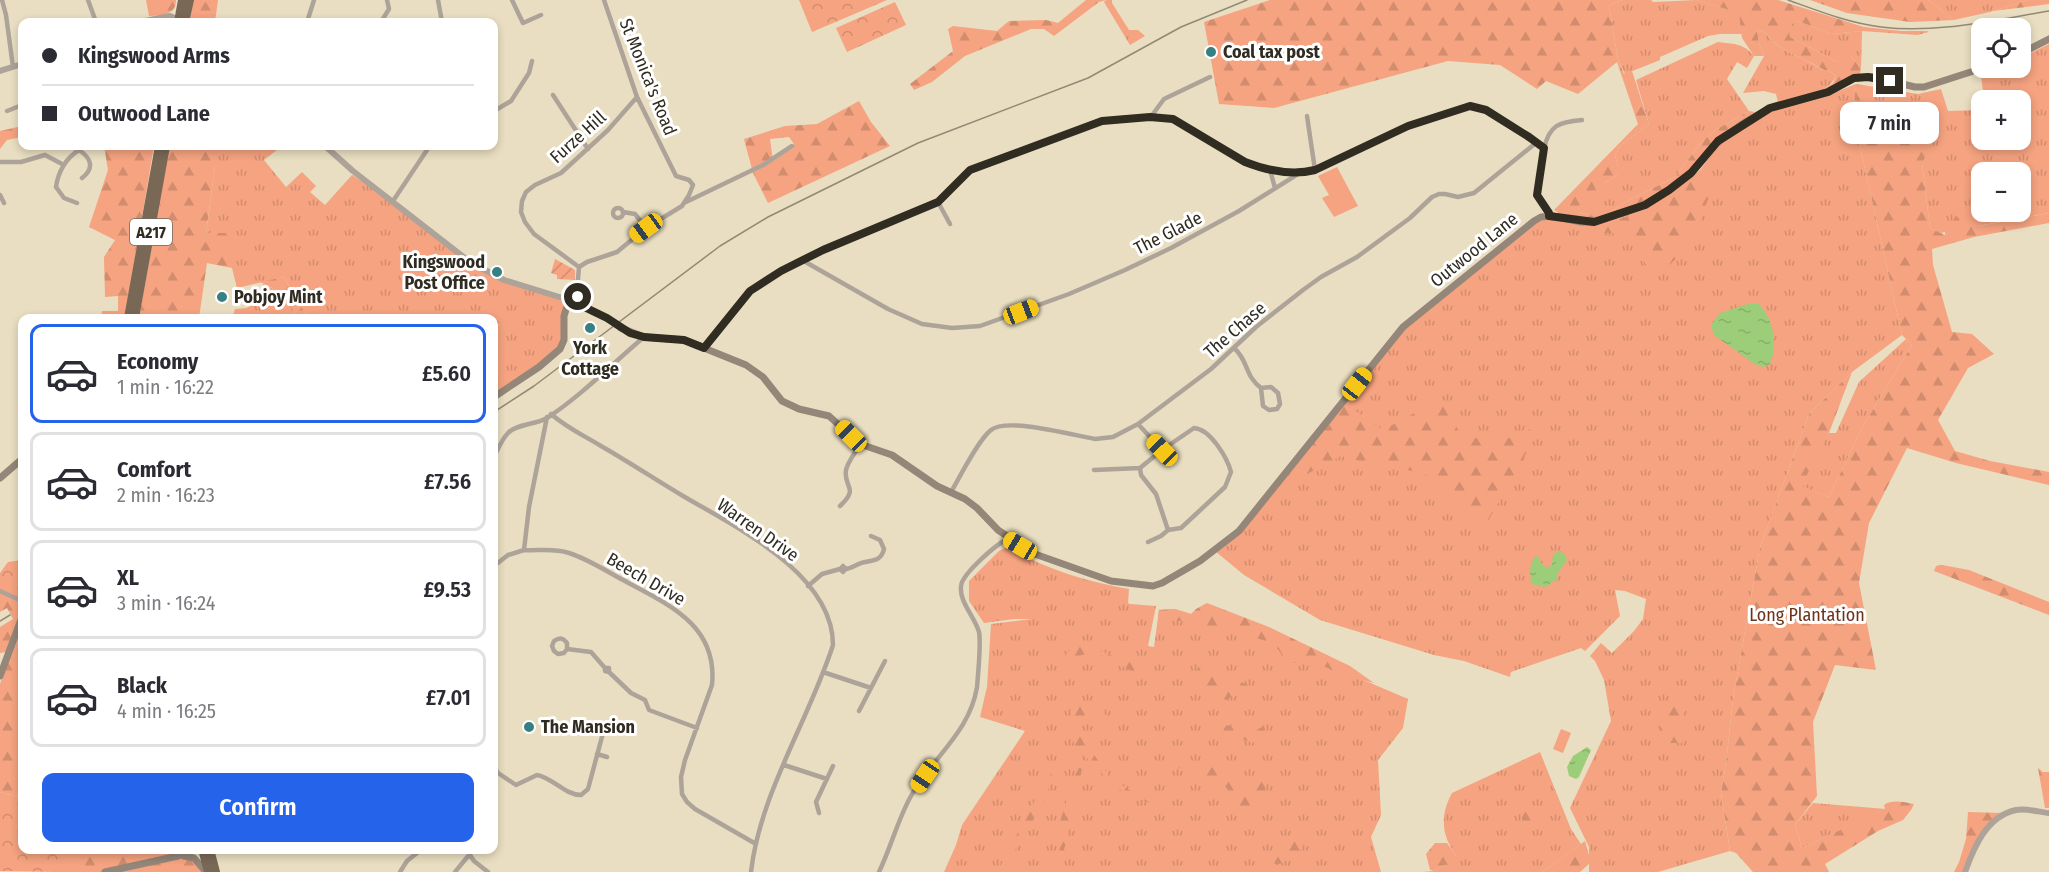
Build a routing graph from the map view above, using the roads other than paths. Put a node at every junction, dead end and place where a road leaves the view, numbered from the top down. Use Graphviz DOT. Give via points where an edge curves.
graph roads {
  1 [pos="2,0"];
  2 [pos="88,0"];
  3 [pos="314,0"];
  4 [pos="387,0"];
  5 [pos="438,0"];
  6 [pos="512,0"];
  7 [pos="604,0"];
  8 [pos="185,3"];
  9 [pos="541,15"];
  10 [pos="95,18"];
  11 [pos="179,18"];
  12 [pos="308,18"];
  13 [pos="383,18"];
  14 [pos="441,18"];
  15 [pos="2049,39"];
  16 [pos="2031,48"];
  17 [pos="532,61"];
  18 [pos="18,65"];
  19 [pos="13,67"];
  20 [pos="0,71"];
  21 [pos="1971,72"];
  22 [pos="1210,77"];
  23 [pos="553,95"];
  24 [pos="638,97"];
  25 [pos="18,107"];
  26 [pos="498,109"];
  27 [pos="7,111"];
  28 [pos="1307,116"];
  29 [pos="1150,117"];
  30 [pos="1582,120"];
  31 [pos="1537,142"];
  32 [pos="792,146"];
  33 [pos="1544,148"];
  34 [pos="588,149"];
  35 [pos="158,150"];
  36 [pos="165,150"];
  37 [pos="330,150"];
  38 [pos="427,150"];
  39 [pos="0,162"];
  40 [pos="64,165"];
  41 [pos="1270,170"];
  42 [pos="1315,170"];
  43 [pos="1298,174"];
  44 [pos="82,178"];
  45 [pos="1275,188"];
  46 [pos="0,195"];
  47 [pos="393,201"];
  48 [pos="938,202"];
  49 [pos="4,203"];
  50 [pos="77,203"];
  51 [pos="685,203"];
  52 [pos="622,212"];
  53 [pos="1549,216"];
  54 [pos="950,224"];
  55 [pos="646,228"];
  56 [pos="802,260"];
  57 [pos="579,267"];
  58 [pos="573,302"];
  59 [pos="129,314"];
  60 [pos="136,314"];
  61 [pos="644,337"];
  62 [pos="704,348"];
  63 [pos="1234,348"];
  64 [pos="1261,388"];
  65 [pos="498,394"];
  66 [pos="549,416"];
  67 [pos="1138,424"];
  68 [pos="861,444"];
  69 [pos="498,450"];
  70 [pos="1162,450"];
  71 [pos="18,462"];
  72 [pos="1140,468"];
  73 [pos="1094,470"];
  74 [pos="0,478"];
  75 [pos="951,492"];
  76 [pos="840,506"];
  77 [pos="998,530"];
  78 [pos="1168,530"];
  79 [pos="871,536"];
  80 [pos="1009,539"];
  81 [pos="1148,542"];
  82 [pos="996,546"];
  83 [pos="524,550"];
  84 [pos="498,563"];
  85 [pos="808,586"];
  86 [pos="0,591"];
  87 [pos="18,599"];
  88 [pos="18,628"];
  89 [pos="567,649"];
  90 [pos="885,661"];
  91 [pos="822,672"];
  92 [pos="0,676"];
  93 [pos="872,688"];
  94 [pos="860,711"];
  95 [pos="698,728"];
  96 [pos="603,733"];
  97 [pos="597,754"];
  98 [pos="607,757"];
  99 [pos="784,765"];
  100 [pos="833,766"];
  101 [pos="498,770"];
  102 [pos="827,778"];
  103 [pos="819,813"];
  104 [pos="2049,813"];
  105 [pos="756,844"];
  106 [pos="183,854"];
  107 [pos="203,854"];
  108 [pos="211,854"];
  109 [pos="416,854"];
  110 [pos="469,855"];
  111 [pos="178,856"];
  112 [pos="105,872"];
  113 [pos="207,872"];
  114 [pos="216,872"];
  115 [pos="400,872"];
  116 [pos="455,872"];
  117 [pos="488,872"];
  118 [pos="751,872"];
  119 [pos="879,872"];
  120 [pos="1965,872"];
  1 -- 19 [label="street"];
  2 -- 10 [label="street"];
  3 -- 12 [label="street"];
  4 -- 13 [label="street" via="389,9"];
  5 -- 14 [label="street"];
  6 -- 9 [label="street" via="523,23"];
  7 -- 24 [label="street, St Monica's Road"];
  8 -- 11 [label="highway"];
  15 -- 16 [label="main road"];
  17 -- 26 [label="street" via="511,101"];
  18 -- 19 [label="street"];
  19 -- 20 [label="street"];
  21 -- 53 [label="main road" via="1924,87 1873,77 1854,78 1828,92 1770,108 1747,121 1718,141 1691,173 1645,205 1594,222"];
  22 -- 29 [label="street" via="1164,99"];
  23 -- 34 [label="street"];
  24 -- 34 [label="street, Furze Hill"];
  24 -- 51 [label="street, St Monica's Road" via="676,176 693,185"];
  25 -- 27 [label="street"];
  28 -- 42 [label="street"];
  29 -- 41 [label="street" via="1173,119 1245,162"];
  29 -- 48 [label="street" via="1102,121 987,162 970,170"];
  30 -- 33 [label="street" via="1554,127"];
  31 -- 33 [label="street, The Glade"];
  31 -- 42 [label="street, The Glade" via="1486,110 1470,106 1408,126"];
  31 -- 63 [label="street, The Chase" via="1474,193 1432,197 1357,257 1303,290"];
  32 -- 51 [label="street" via="763,165"];
  33 -- 53 [label="street" via="1537,195"];
  34 -- 57 [label="street, Furze Hill" via="561,173 526,192 521,212 534,234"];
  35 -- 59 [label="highway, A217"];
  36 -- 60 [label="highway, A217"];
  37 -- 47 [label="street"];
  38 -- 47 [label="street"];
  39 -- 40 [label="street" via="21,162 45,155"];
  40 -- 44 [label="street" via="76,151 82,150 91,168"];
  40 -- 50 [label="street" via="57,177 57,191"];
  41 -- 43 [label="street"];
  41 -- 45 [label="street"];
  42 -- 43 [label="street, The Glade"];
  43 -- 45 [label="street, The Glade"];
  45 -- 56 [label="street, The Glade" via="1152,257 1069,294 980,326 922,324"];
  46 -- 49 [label="street"];
  47 -- 58 [label="street" via="470,262 504,280"];
  48 -- 54 [label="street"];
  48 -- 56 [label="street"];
  51 -- 55 [label="street"];
  52 -- 55 [label="street" via="635,214"];
  53 -- 80 [label="main road, Outwood Lane" via="1534,220 1403,327 1231,538 1200,561 1158,585 1132,584 1095,577 1046,559"];
  55 -- 57 [label="street" via="617,252"];
  56 -- 62 [label="street" via="750,291"];
  57 -- 58 [label="street"];
  58 -- 61 [label="main road, bridge"];
  58 -- 65 [label="main road" via="564,315 560,349"];
  61 -- 62 [label="main road" via="684,340"];
  61 -- 66 [label="street"];
  62 -- 68 [label="main road" via="754,369 782,401 829,416"];
  63 -- 64 [label="street" via="1244,360 1249,376"];
  63 -- 67 [label="street, The Chase"];
  64 -- 64 [label="street" via="1263,406 1277,409 1280,398 1276,390"];
  66 -- 69 [label="street" via="509,431"];
  66 -- 83 [label="street"];
  66 -- 85 [label="street, Warren Drive" via="766,547"];
  67 -- 70 [label="street"];
  67 -- 75 [label="street, The Chase" via="1119,435 1101,439 1015,424 999,425 986,434"];
  68 -- 75 [label="main road, Outwood Lane" via="892,455"];
  68 -- 76 [label="street" via="846,469 849,495"];
  70 -- 72 [label="street"];
  70 -- 78 [label="street" via="1190,429 1198,428 1223,453 1231,472 1225,487 1184,525"];
  71 -- 74 [label="main road"];
  72 -- 73 [label="street"];
  72 -- 78 [label="street" via="1156,494"];
  75 -- 77 [label="main road, Outwood Lane" via="977,508"];
  77 -- 80 [label="main road, Outwood Lane"];
  77 -- 82 [label="street"];
  78 -- 81 [label="street"];
  79 -- 85 [label="street" via="884,549 876,561 822,574"];
  80 -- 82 [label="street"];
  82 -- 119 [label="street" via="961,583 962,597 979,633 976,688 968,717 911,796"];
  83 -- 84 [label="street"];
  83 -- 95 [label="street, Beech Drive" via="548,549 575,555 673,607 693,624 710,652 713,677"];
  85 -- 91 [label="street, Warren Drive" via="833,632 833,645"];
  86 -- 87 [label="street"];
  88 -- 92 [label="main road"];
  89 -- 95 [label="street" via="591,652 631,693 645,700 649,710"];
  90 -- 93 [label="street"];
  91 -- 93 [label="street"];
  91 -- 99 [label="street, Warren Drive"];
  93 -- 94 [label="street"];
  95 -- 105 [label="street, Beech Drive" via="683,768 682,794 695,809"];
  96 -- 97 [label="street"];
  97 -- 98 [label="street"];
  97 -- 101 [label="street" via="588,789 581,795 537,775 516,785"];
  99 -- 102 [label="street"];
  99 -- 105 [label="street, Warren Drive"];
  100 -- 102 [label="street"];
  102 -- 103 [label="street" via="816,802"];
  104 -- 120 [label="street" via="2006,813 1978,839"];
  105 -- 118 [label="street, Warren Drive"];
  106 -- 111 [label="main road"];
  107 -- 113 [label="highway"];
  108 -- 114 [label="highway"];
  109 -- 115 [label="street"];
  110 -- 116 [label="street"];
  110 -- 117 [label="street"];
  111 -- 112 [label="main road"];
  111 -- 113 [label="main road" via="194,858"];
}
